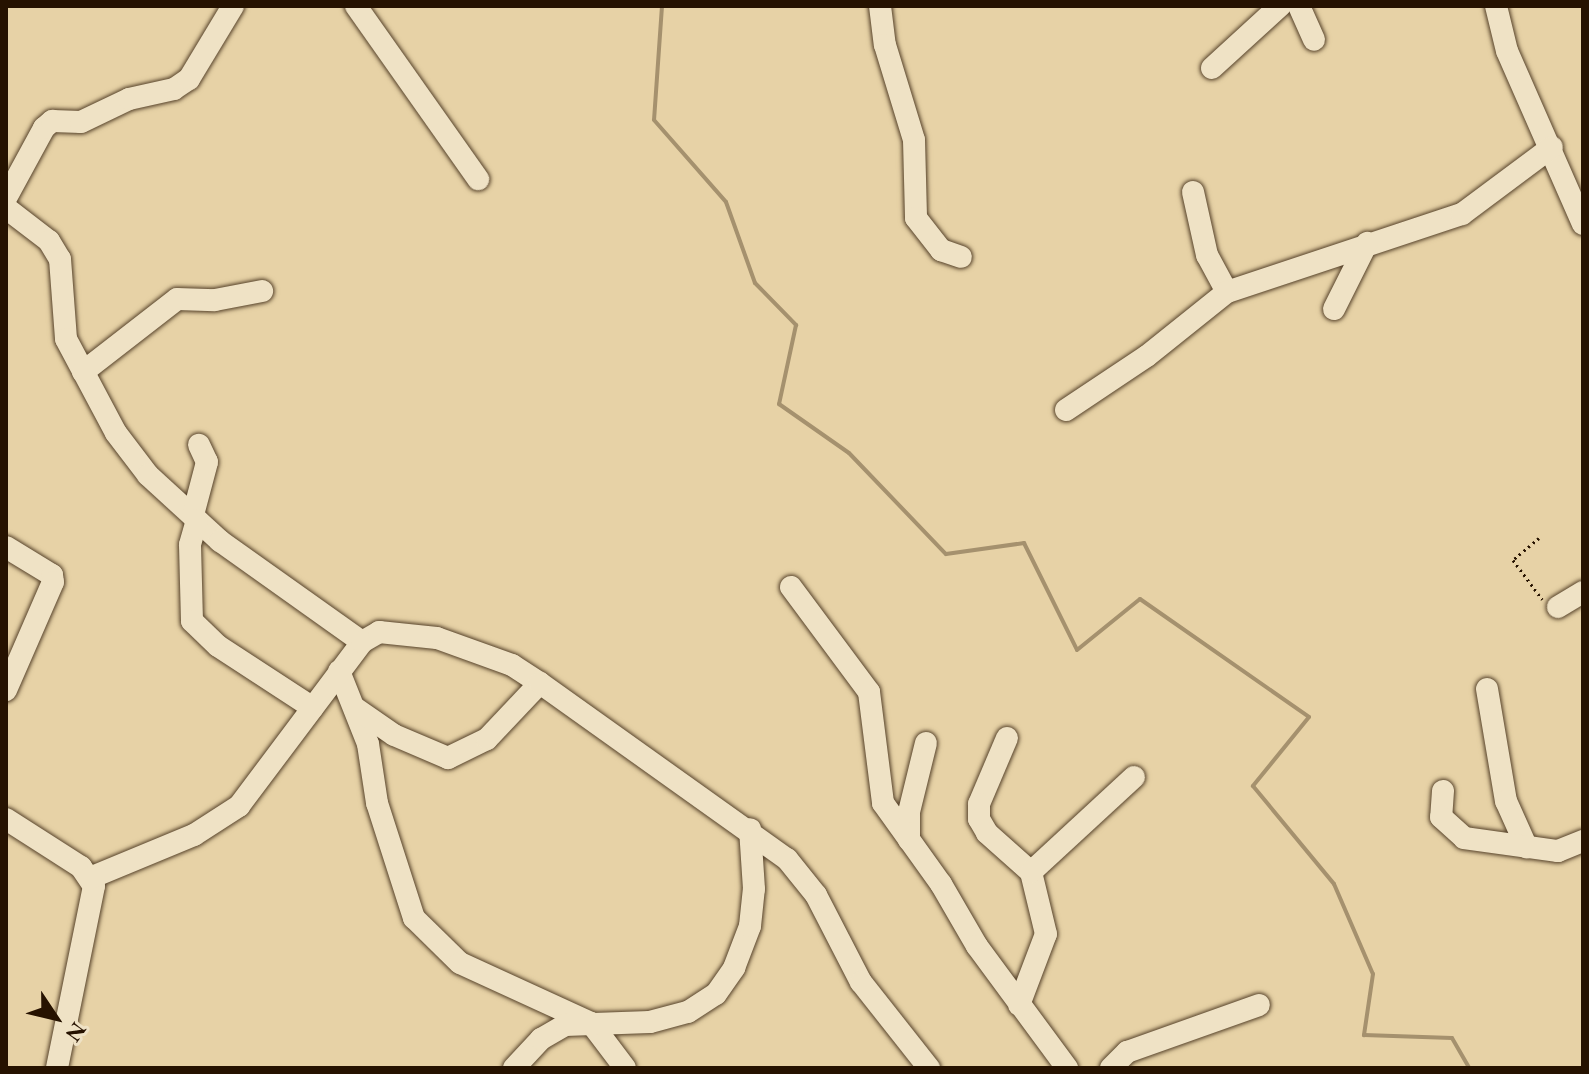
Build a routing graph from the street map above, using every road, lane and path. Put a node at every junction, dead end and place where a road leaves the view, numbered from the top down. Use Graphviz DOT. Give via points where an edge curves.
graph roads {
  1 [pos="233,6"];
  2 [pos="356,6"];
  3 [pos="880,6"];
  4 [pos="1280,6"];
  5 [pos="1299,6"];
  6 [pos="1496,6"];
  7 [pos="1314,40"];
  8 [pos="1212,68"];
  9 [pos="1552,147"];
  10 [pos="478,179"];
  11 [pos="1193,192"];
  12 [pos="6,198"];
  13 [pos="6,208"];
  14 [pos="1583,224"];
  15 [pos="1367,243"];
  16 [pos="961,257"];
  17 [pos="262,291"];
  18 [pos="1227,292"];
  19 [pos="1334,309"];
  20 [pos="83,372"];
  21 [pos="1066,410"];
  22 [pos="199,445"];
  23 [pos="195,517"];
  24 [pos="1539,538"];
  25 [pos="6,547"];
  26 [pos="791,587"];
  27 [pos="1583,592"];
  28 [pos="1558,607"];
  29 [pos="362,642"];
  30 [pos="339,671"];
  31 [pos="540,683"];
  32 [pos="1487,689"];
  33 [pos="6,690"];
  34 [pos="313,708"];
  35 [pos="355,708"];
  36 [pos="1007,738"];
  37 [pos="926,743"];
  38 [pos="1134,777"];
  39 [pos="1443,791"];
  40 [pos="6,819"];
  41 [pos="750,829"];
  42 [pos="909,840"];
  43 [pos="1583,841"];
  44 [pos="1527,848"];
  45 [pos="1031,872"];
  46 [pos="90,878"];
  47 [pos="1019,1005"];
  48 [pos="1259,1005"];
  49 [pos="591,1023"];
  50 [pos="57,1068"];
  51 [pos="514,1068"];
  52 [pos="625,1068"];
  53 [pos="929,1068"];
  54 [pos="1067,1068"];
  55 [pos="1111,1068"];
  1 -- 12 [label="street" via="189,79 174,89 129,99 81,122 52,121"];
  2 -- 10 [label="street"];
  3 -- 16 [label="street" via="885,45 914,140 916,218 941,250"];
  4 -- 8 [label="street"];
  5 -- 7 [label="street"];
  6 -- 9 [label="street" via="1507,51"];
  9 -- 14 [label="street"];
  9 -- 15 [label="street" via="1462,214"];
  11 -- 18 [label="street" via="1207,255"];
  13 -- 20 [label="street" via="49,241 60,259 66,339"];
  15 -- 18 [label="street"];
  15 -- 19 [label="street"];
  17 -- 20 [label="street" via="215,300 177,299"];
  18 -- 21 [label="street" via="1147,356"];
  20 -- 23 [label="street" via="124,444 148,475"];
  22 -- 23 [label="street" via="207,462"];
  23 -- 29 [label="street"];
  23 -- 34 [label="street" via="190,545 192,621 218,646"];
  24 -- 28 [label="path" via="1513,560 1548,606"];
  25 -- 33 [label="street" via="52,575 53,582"];
  26 -- 42 [label="street" via="869,692 883,803"];
  27 -- 28 [label="street"];
  29 -- 30 [label="street"];
  29 -- 31 [label="street" via="379,632 437,638 512,665"];
  30 -- 34 [label="street"];
  30 -- 35 [label="street"];
  31 -- 35 [label="street" via="487,739 448,758 394,735"];
  31 -- 41 [label="street"];
  32 -- 44 [label="street" via="1506,801"];
  34 -- 46 [label="street" via="259,783 219,823"];
  35 -- 49 [label="street" via="368,744 377,803 414,918 460,963"];
  36 -- 45 [label="street" via="979,804 979,819 987,833"];
  37 -- 42 [label="street" via="909,812"];
  38 -- 45 [label="street"];
  39 -- 44 [label="street" via="1441,817 1452,831 1484,844"];
  40 -- 46 [label="street"];
  41 -- 49 [label="street" via="750,926 734,968 716,994 688,1012 650,1022"];
  41 -- 53 [label="street" via="787,859 816,895 861,982"];
  42 -- 47 [label="street"];
  43 -- 44 [label="street" via="1558,851"];
  45 -- 47 [label="street" via="1046,934"];
  46 -- 50 [label="street" via="94,896"];
  47 -- 54 [label="street"];
  48 -- 55 [label="street" via="1127,1052"];
  49 -- 51 [label="street" via="565,1025 541,1039"];
  49 -- 52 [label="street"];
}
